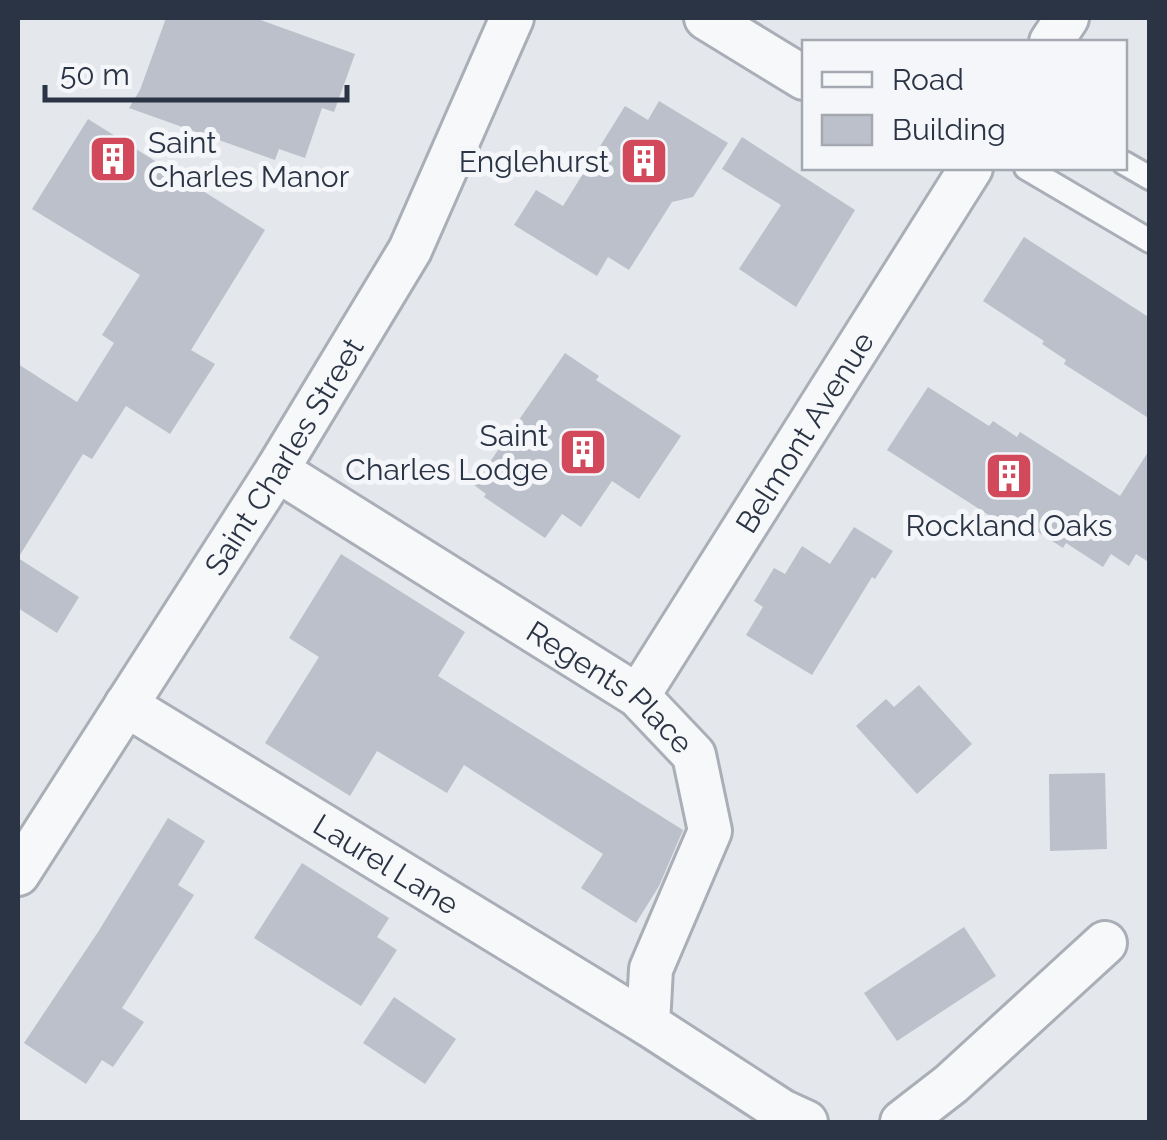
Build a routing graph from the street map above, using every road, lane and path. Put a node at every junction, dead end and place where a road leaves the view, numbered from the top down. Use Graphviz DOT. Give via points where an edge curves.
graph roads {
  1 [pos="512,18"];
  2 [pos="706,18"];
  3 [pos="1067,18"];
  4 [pos="1052,40"];
  5 [pos="802,77"];
  6 [pos="1127,165"];
  7 [pos="962,170"];
  8 [pos="1029,170"];
  9 [pos="1150,178"];
  10 [pos="1150,242"];
  11 [pos="277,470"];
  12 [pos="638,696"];
  13 [pos="126,706"];
  14 [pos="18,874"];
  15 [pos="1105,943"];
  16 [pos="648,1024"];
  17 [pos="806,1122"];
  18 [pos="902,1122"];
  1 -- 11 [label="street, Saint Charles Street" via="410,250"];
  2 -- 5 [label="street"];
  3 -- 4 [label="street"];
  6 -- 9 [label="lane"];
  7 -- 12 [label="street, Belmont Avenue"];
  8 -- 10 [label="lane"];
  11 -- 12 [label="street, Regents Place"];
  11 -- 13 [label="street, Saint Charles Street"];
  12 -- 16 [label="street, Regents Place" via="694,754 710,832 651,970"];
  13 -- 14 [label="street, Saint Charles Street"];
  13 -- 16 [label="street, Laurel Lane"];
  15 -- 18 [label="street"];
  16 -- 17 [label="street"];
}
